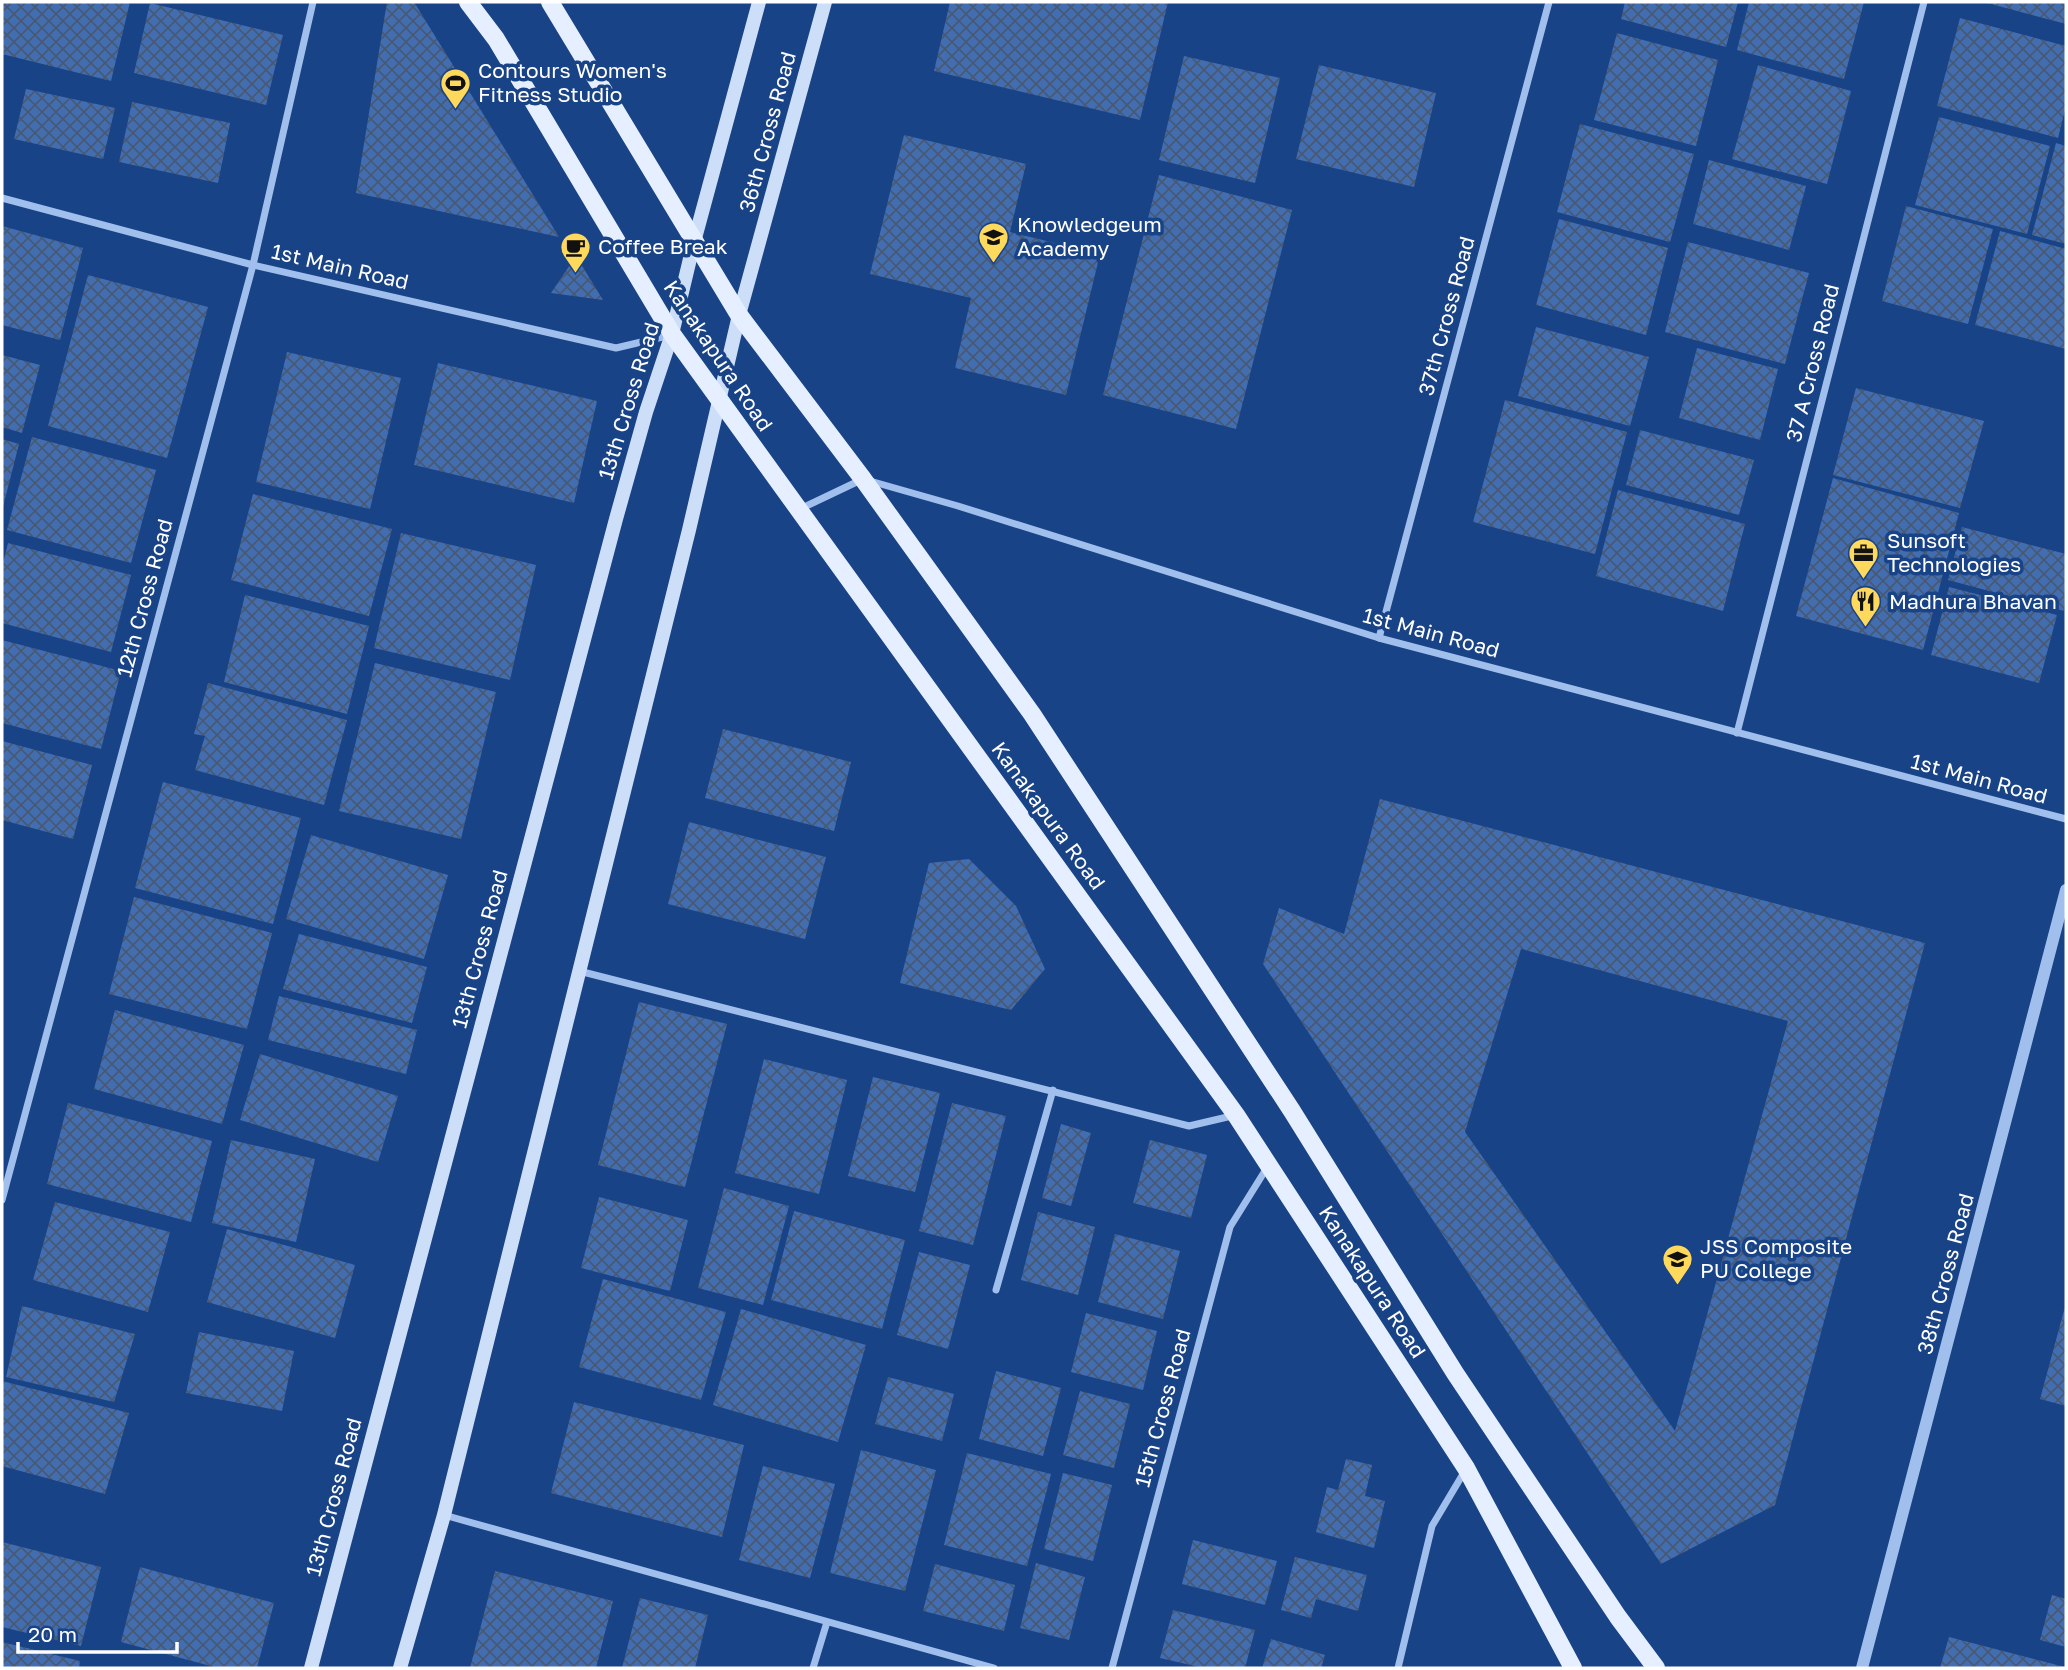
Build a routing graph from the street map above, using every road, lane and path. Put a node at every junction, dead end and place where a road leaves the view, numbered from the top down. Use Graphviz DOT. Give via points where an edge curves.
graph roads {
  1 [pos="313,2"];
  2 [pos="468,2"];
  3 [pos="550,2"];
  4 [pos="759,2"];
  5 [pos="825,2"];
  6 [pos="1549,2"];
  7 [pos="1924,2"];
  8 [pos="2,198"];
  9 [pos="694,242"];
  10 [pos="253,265"];
  11 [pos="739,314"];
  12 [pos="672,334"];
  13 [pos="719,400"];
  14 [pos="863,479"];
  15 [pos="797,510"];
  16 [pos="1379,638"];
  17 [pos="1737,733"];
  18 [pos="2066,819"];
  19 [pos="2066,890"];
  20 [pos="579,971"];
  21 [pos="1053,1090"];
  22 [pos="1236,1115"];
  23 [pos="1268,1165"];
  24 [pos="2,1200"];
  25 [pos="996,1290"];
  26 [pos="1466,1468"];
  27 [pos="444,1515"];
  28 [pos="827,1622"];
  29 [pos="311,1668"];
  30 [pos="400,1668"];
  31 [pos="813,1668"];
  32 [pos="994,1668"];
  33 [pos="1112,1668"];
  34 [pos="1398,1668"];
  35 [pos="1573,1668"];
  36 [pos="1656,1668"];
  37 [pos="1862,1668"];
  1 -- 10 [label="street, 12th Cross Road"];
  2 -- 12 [label="main road, Kanakapura Road" via="496,39"];
  3 -- 9 [label="main road, Kanakapura Road"];
  4 -- 9 [label="main road, 36th Cross Road"];
  5 -- 11 [label="main road, 36th Cross Road"];
  6 -- 16 [label="street, 37th Cross Road"];
  7 -- 17 [label="street, 37 A Cross Road"];
  8 -- 10 [label="street, 1st Main Road"];
  9 -- 11 [label="main road, Kanakapura Road"];
  9 -- 12 [label="main road, 13th Cross Road"];
  10 -- 12 [label="street, 1st Main Road" via="616,348"];
  10 -- 24 [label="street, 12th Cross Road"];
  11 -- 13 [label="main road"];
  11 -- 14 [label="main road, Kanakapura Road"];
  12 -- 13 [label="main road, Kanakapura Road"];
  12 -- 29 [label="main road, 13th Cross Road" via="616,519"];
  13 -- 15 [label="main road, Kanakapura Road"];
  13 -- 20 [label="main road"];
  14 -- 15 [label="street"];
  14 -- 16 [label="street, 1st Main Road"];
  14 -- 36 [label="main road, Kanakapura Road" via="1040,726 1292,1111 1455,1374"];
  15 -- 22 [label="main road, Kanakapura Road"];
  16 -- 17 [label="street, 1st Main Road"];
  17 -- 18 [label="street, 1st Main Road"];
  19 -- 37 [label="street, 38th Cross Road"];
  20 -- 21 [label="street"];
  20 -- 27 [label="main road"];
  21 -- 22 [label="street" via="1189,1126"];
  21 -- 25 [label="street"];
  22 -- 23 [label="main road, Kanakapura Road"];
  23 -- 26 [label="main road, Kanakapura Road"];
  23 -- 33 [label="street, 15th Cross Road" via="1230,1227"];
  26 -- 34 [label="street" via="1432,1526"];
  26 -- 35 [label="main road, Kanakapura Road"];
  27 -- 28 [label="street"];
  27 -- 30 [label="main road"];
  28 -- 31 [label="street"];
  28 -- 32 [label="street"];
}
